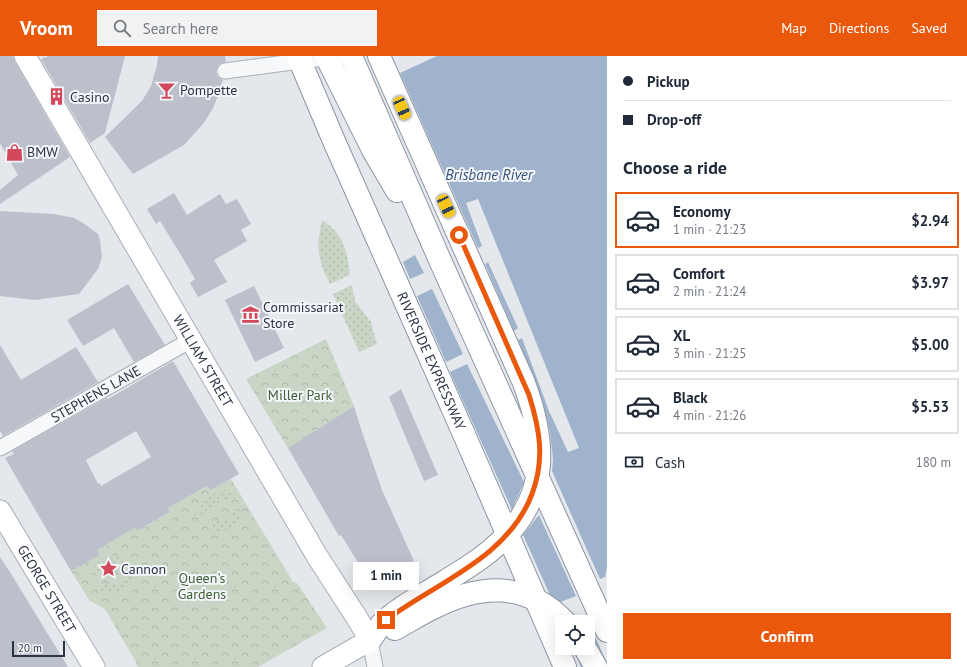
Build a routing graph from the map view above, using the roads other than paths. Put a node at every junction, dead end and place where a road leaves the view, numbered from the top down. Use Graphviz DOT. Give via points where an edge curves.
graph roads {
  1 [pos="25,56"];
  2 [pos="284,56"];
  3 [pos="298,56"];
  4 [pos="326,56"];
  5 [pos="338,56"];
  6 [pos="351,56"];
  7 [pos="379,56"];
  8 [pos="225,71"];
  9 [pos="334,141"];
  10 [pos="439,258"];
  11 [pos="191,340"];
  12 [pos="0,448"];
  13 [pos="0,511"];
  14 [pos="421,605"];
  15 [pos="557,615"];
  16 [pos="607,631"];
  17 [pos="370,640"];
  18 [pos="589,655"];
  19 [pos="94,667"];
  20 [pos="323,667"];
  21 [pos="374,667"];
  22 [pos="565,667"];
  23 [pos="596,667"];
  1 -- 11 [label="street, WILLIAM STREET"];
  2 -- 9 [label="highway"];
  3 -- 9 [label="highway, RIVERSIDE EXPRESSWAY"];
  4 -- 10 [label="highway" via="384,170"];
  5 -- 8 [label="street"];
  6 -- 10 [label="highway"];
  7 -- 14 [label="highway" via="524,384 533,408 540,444 534,487 518,521 492,549"];
  9 -- 22 [label="highway, RIVERSIDE EXPRESSWAY" via="464,432"];
  10 -- 16 [label="highway"];
  11 -- 12 [label="street, STEPHENS LANE"];
  11 -- 17 [label="street, WILLIAM STREET" via="316,556"];
  13 -- 19 [label="street, GEORGE STREET"];
  14 -- 15 [label="highway" via="445,602 487,590 504,590 518,592 538,600"];
  14 -- 17 [label="highway" via="396,629"];
  17 -- 20 [label="street"];
  17 -- 21 [label="street, WILLIAM STREET"];
  18 -- 23 [label="highway"];
}
